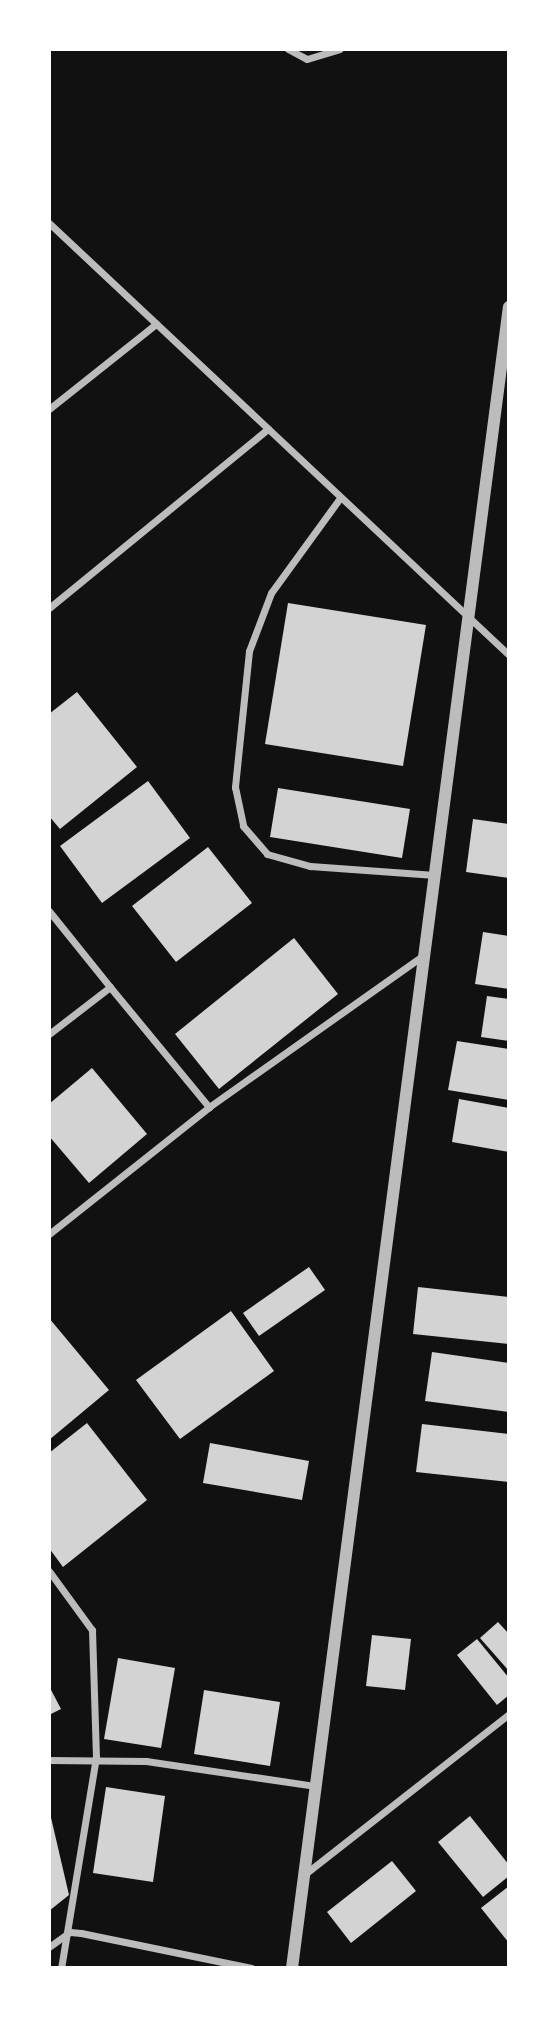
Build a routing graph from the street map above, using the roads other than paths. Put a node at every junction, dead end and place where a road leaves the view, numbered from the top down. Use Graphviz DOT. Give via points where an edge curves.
graph roads {
  1 [pos="288,49"];
  2 [pos="340,49"];
  3 [pos="49,223"];
  4 [pos="509,307"];
  5 [pos="156,324"];
  6 [pos="508,329"];
  7 [pos="49,409"];
  8 [pos="268,429"];
  9 [pos="340,498"];
  10 [pos="49,608"];
  11 [pos="469,617"];
  12 [pos="509,655"];
  13 [pos="435,875"];
  14 [pos="49,911"];
  15 [pos="424,954"];
  16 [pos="110,987"];
  17 [pos="49,1034"];
  18 [pos="209,1107"];
  19 [pos="49,1234"];
  20 [pos="49,1571"];
  21 [pos="509,1714"];
  22 [pos="96,1757"];
  23 [pos="49,1760"];
  24 [pos="316,1786"];
  25 [pos="304,1874"];
  26 [pos="69,1932"];
  27 [pos="49,1947"];
  28 [pos="61,1968"];
  29 [pos="251,1968"];
  30 [pos="292,1968"];
  1 -- 2 [label="street" via="307,59"];
  3 -- 5 [label="street"];
  4 -- 6 [label="street"];
  5 -- 7 [label="street"];
  5 -- 8 [label="street"];
  6 -- 11 [label="street"];
  8 -- 9 [label="street"];
  8 -- 10 [label="street"];
  9 -- 11 [label="street"];
  9 -- 13 [label="street" via="271,593 249,651 234,787 243,826 267,854 310,866"];
  11 -- 12 [label="street"];
  11 -- 13 [label="street"];
  13 -- 15 [label="street"];
  14 -- 16 [label="street"];
  15 -- 18 [label="street"];
  15 -- 24 [label="street"];
  16 -- 17 [label="street"];
  16 -- 18 [label="street"];
  18 -- 19 [label="street"];
  20 -- 22 [label="street" via="92,1630"];
  21 -- 25 [label="street"];
  22 -- 23 [label="street"];
  22 -- 24 [label="street"];
  22 -- 26 [label="street"];
  24 -- 25 [label="street"];
  25 -- 30 [label="street"];
  26 -- 27 [label="street"];
  26 -- 28 [label="street"];
  26 -- 29 [label="street"];
}
